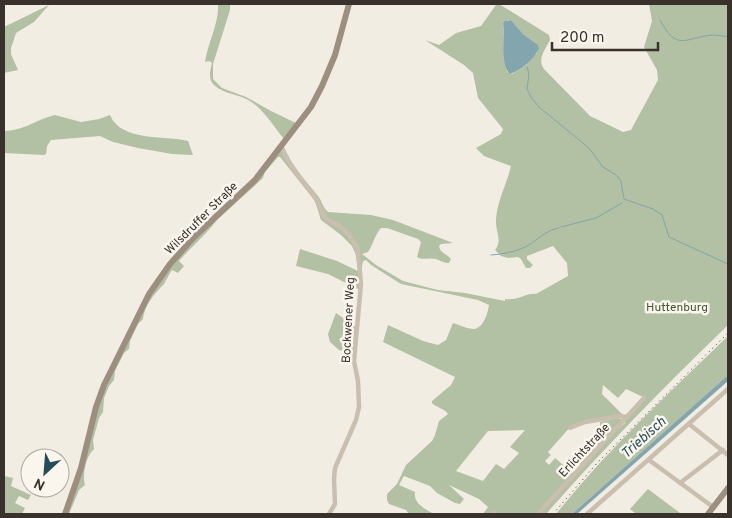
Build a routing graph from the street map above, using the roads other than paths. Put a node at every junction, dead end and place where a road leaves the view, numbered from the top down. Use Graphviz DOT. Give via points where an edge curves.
graph roads {
  1 [pos="349,4"];
  2 [pos="281,147"];
  3 [pos="728,389"];
  4 [pos="644,398"];
  5 [pos="626,417"];
  6 [pos="689,424"];
  7 [pos="570,428"];
  8 [pos="723,450"];
  9 [pos="728,455"];
  10 [pos="649,460"];
  11 [pos="680,482"];
  12 [pos="728,488"];
  13 [pos="713,508"];
  14 [pos="591,510"];
  15 [pos="65,514"];
  16 [pos="329,514"];
  17 [pos="538,514"];
  18 [pos="587,514"];
  19 [pos="597,514"];
  20 [pos="708,514"];
  1 -- 2 [label="main road, Wilsdruffer Straße" via="322,86"];
  2 -- 15 [label="main road, Wilsdruffer Straße" via="255,180 181,251 149,294 104,385"];
  2 -- 16 [label="street, Bockwener Weg" via="326,219 349,235 357,247 359,262 361,284 354,361 359,407 335,468 336,504"];
  3 -- 6 [label="street"];
  4 -- 5 [label="street, Erlichtstraße"];
  5 -- 7 [label="street" via="585,422"];
  5 -- 17 [label="street, Erlichtstraße" via="624,423 595,450"];
  6 -- 8 [label="street"];
  6 -- 10 [label="street"];
  8 -- 9 [label="street"];
  8 -- 11 [label="street"];
  10 -- 11 [label="street"];
  10 -- 14 [label="street"];
  11 -- 13 [label="street"];
  12 -- 13 [label="main road"];
  13 -- 20 [label="main road"];
  14 -- 18 [label="street"];
  14 -- 19 [label="street"];
}
